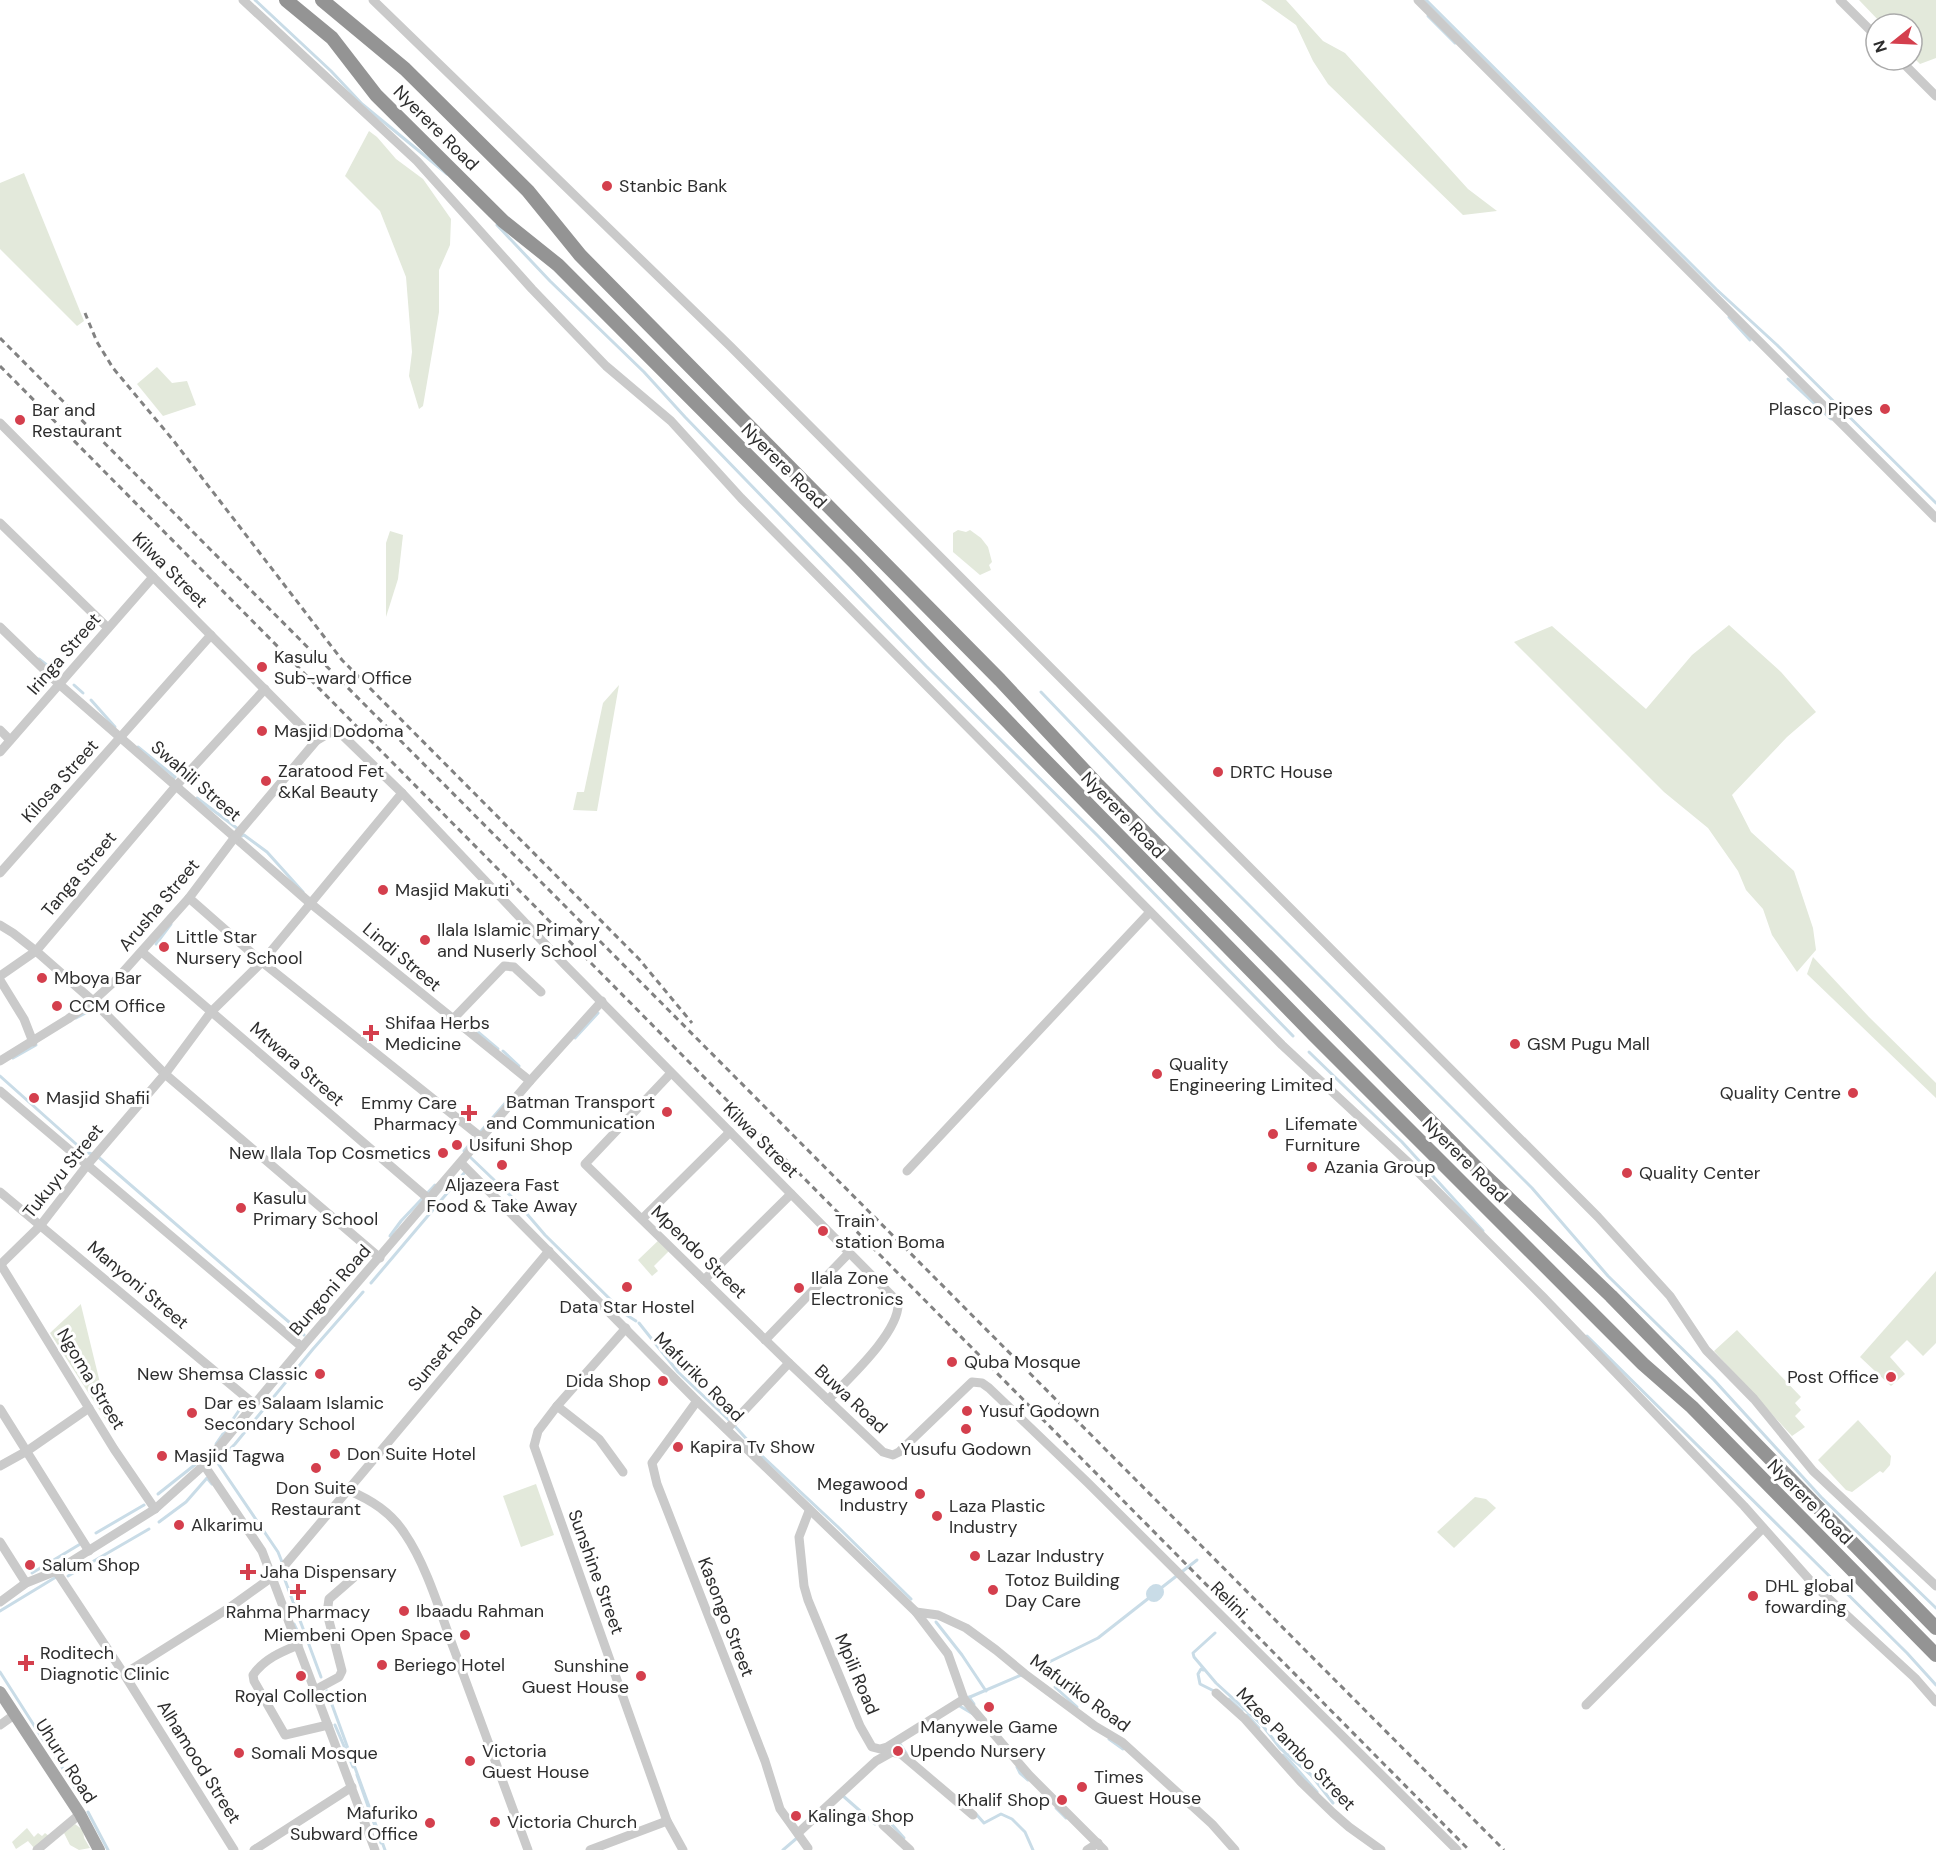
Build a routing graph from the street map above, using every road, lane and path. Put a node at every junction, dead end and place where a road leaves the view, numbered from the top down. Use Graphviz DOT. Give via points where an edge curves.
graph roads {
  1 [pos="243,0"];
  2 [pos="280,0"];
  3 [pos="286,0"];
  4 [pos="322,0"];
  5 [pos="327,0"];
  6 [pos="373,0"];
  7 [pos="1418,0"];
  8 [pos="1840,0"];
  9 [pos="307,17"];
  10 [pos="1864,24"];
  11 [pos="351,25"];
  12 [pos="1912,72"];
  13 [pos="1936,96"];
  14 [pos="0,423"];
  15 [pos="1936,518"];
  16 [pos="0,523"];
  17 [pos="153,578"];
  18 [pos="0,627"];
  19 [pos="108,628"];
  20 [pos="211,635"];
  21 [pos="59,684"];
  22 [pos="265,689"];
  23 [pos="0,730"];
  24 [pos="121,738"];
  25 [pos="10,740"];
  26 [pos="316,741"];
  27 [pos="0,752"];
  28 [pos="176,786"];
  29 [pos="402,793"];
  30 [pos="235,837"];
  31 [pos="0,873"];
  32 [pos="189,898"];
  33 [pos="310,903"];
  34 [pos="1150,912"];
  35 [pos="0,925"];
  36 [pos="36,951"];
  37 [pos="142,952"];
  38 [pos="262,962"];
  39 [pos="0,978"];
  40 [pos="541,992"];
  41 [pos="93,1001"];
  42 [pos="602,1001"];
  43 [pos="211,1012"];
  44 [pos="453,1020"];
  45 [pos="33,1042"];
  46 [pos="0,1061"];
  47 [pos="671,1073"];
  48 [pos="165,1074"];
  49 [pos="530,1082"];
  50 [pos="0,1090"];
  51 [pos="730,1132"];
  52 [pos="482,1138"];
  53 [pos="461,1163"];
  54 [pos="88,1164"];
  55 [pos="907,1171"];
  56 [pos="0,1192"];
  57 [pos="791,1194"];
  58 [pos="430,1200"];
  59 [pos="642,1219"];
  60 [pos="40,1226"];
  61 [pos="549,1251"];
  62 [pos="849,1252"];
  63 [pos="380,1258"];
  64 [pos="0,1265"];
  65 [pos="704,1280"];
  66 [pos="626,1328"];
  67 [pos="765,1340"];
  68 [pos="302,1347"];
  69 [pos="789,1363"];
  70 [pos="972,1382"];
  71 [pos="828,1400"];
  72 [pos="697,1401"];
  73 [pos="254,1404"];
  74 [pos="557,1406"];
  75 [pos="89,1408"];
  76 [pos="0,1409"];
  77 [pos="727,1429"];
  78 [pos="27,1451"];
  79 [pos="204,1465"];
  80 [pos="0,1466"];
  81 [pos="623,1472"];
  82 [pos="348,1490"];
  83 [pos="155,1509"];
  84 [pos="809,1511"];
  85 [pos="1763,1528"];
  86 [pos="0,1542"];
  87 [pos="89,1551"];
  88 [pos="56,1572"];
  89 [pos="360,1572"];
  90 [pos="272,1577"];
  91 [pos="26,1583"];
  92 [pos="1936,1586"];
  93 [pos="0,1602"];
  94 [pos="916,1612"];
  95 [pos="1936,1628"];
  96 [pos="298,1645"];
  97 [pos="1936,1655"];
  98 [pos="124,1674"];
  99 [pos="315,1690"];
  100 [pos="0,1692"];
  101 [pos="1216,1692"];
  102 [pos="964,1700"];
  103 [pos="1936,1702"];
  104 [pos="1586,1706"];
  105 [pos="14,1715"];
  106 [pos="0,1725"];
  107 [pos="328,1725"];
  108 [pos="351,1787"];
  109 [pos="80,1814"];
  110 [pos="973,1815"];
  111 [pos="667,1821"];
  112 [pos="883,1825"];
  113 [pos="798,1833"];
  114 [pos="1101,1846"];
  115 [pos="260,1848"];
  116 [pos="808,1848"];
  117 [pos="37,1850"];
  118 [pos="99,1850"];
  119 [pos="234,1850"];
  120 [pos="375,1850"];
  121 [pos="528,1850"];
  122 [pos="590,1850"];
  123 [pos="682,1850"];
  124 [pos="910,1850"];
  125 [pos="1087,1850"];
  126 [pos="1235,1850"];
  127 [pos="1381,1850"];
  128 [pos="1457,1850"];
  1 -- 34 [label="street" via="417,161 606,366 671,421 741,498"];
  2 -- 9 [label="highway"];
  3 -- 9 [label="highway, Nyerere Road"];
  4 -- 11 [label="highway, Nyerere Road"];
  5 -- 11 [label="highway"];
  6 -- 92 [label="street" via="731,347 1591,1210 1670,1296 1706,1350 1754,1399 1813,1471"];
  7 -- 15 [label="street"];
  8 -- 10 [label="street"];
  9 -- 97 [label="highway, Nyerere Road" via="332,38 376,95 503,221 558,265 854,562 1313,1034 1643,1364 1692,1407"];
  11 -- 95 [label="highway, Nyerere Road" via="405,69 528,191 580,255 1000,680 1098,785 1478,1168 1611,1296"];
  12 -- 13 [label="street"];
  14 -- 17 [label="street, Kilwa Street"];
  16 -- 19 [label="street"];
  17 -- 19 [label="street, Iringa Street"];
  17 -- 20 [label="street, Kilwa Street"];
  18 -- 21 [label="street"];
  19 -- 21 [label="street, Iringa Street"];
  20 -- 22 [label="street, Kilwa Street"];
  20 -- 24 [label="street, Kilosa Street"];
  21 -- 24 [label="street, Swahili Street"];
  21 -- 25 [label="street, Iringa Street"];
  22 -- 26 [label="street, Kilwa Street"];
  22 -- 28 [label="street, Tanga Street"];
  23 -- 25 [label="street"];
  24 -- 28 [label="street, Swahili Street"];
  24 -- 31 [label="street, Kilosa Street"];
  25 -- 27 [label="street, Iringa Street"];
  26 -- 29 [label="street" via="336,729"];
  26 -- 30 [label="street, Arusha Street"];
  28 -- 30 [label="street, Swahili Street"];
  28 -- 36 [label="street, Tanga Street"];
  29 -- 33 [label="street, Tukuyu Street"];
  29 -- 42 [label="street"];
  30 -- 32 [label="street, Arusha Street"];
  30 -- 33 [label="street, Swahili Street"];
  32 -- 37 [label="street, Arusha Street"];
  32 -- 38 [label="street"];
  33 -- 38 [label="street, Tukuyu Street"];
  33 -- 44 [label="street, Lindi Street"];
  34 -- 55 [label="street"];
  34 -- 85 [label="street" via="1543,1297"];
  35 -- 36 [label="street"];
  36 -- 39 [label="street, Tanga Street"];
  36 -- 41 [label="street"];
  37 -- 41 [label="street, Arusha Street"];
  37 -- 43 [label="street, Mtwara Street"];
  38 -- 43 [label="street, Tukuyu Street"];
  38 -- 52 [label="street"];
  39 -- 45 [label="street, Tanga Street"];
  40 -- 44 [label="street" via="514,968 504,966"];
  41 -- 45 [label="street, Arusha Street"];
  41 -- 48 [label="street"];
  42 -- 47 [label="street, Kilwa Street"];
  42 -- 49 [label="street, Bungoni Road"];
  43 -- 48 [label="street, Tukuyu Street"];
  43 -- 58 [label="street, Mtwara Street"];
  44 -- 49 [label="street, Lindi Street"];
  45 -- 46 [label="street, Arusha Street"];
  47 -- 51 [label="street, Kilwa Street"];
  47 -- 59 [label="street, Mpendo Street" via="585,1164"];
  48 -- 54 [label="street, Tukuyu Street"];
  48 -- 63 [label="street"];
  49 -- 52 [label="street, Bungoni Road"];
  50 -- 54 [label="street"];
  51 -- 57 [label="street, Kilwa Street"];
  51 -- 59 [label="street"];
  52 -- 53 [label="street, Bungoni Road"];
  53 -- 58 [label="street, Bungoni Road"];
  53 -- 61 [label="street, Mafuriko Road"];
  54 -- 60 [label="street, Tukuyu Street"];
  54 -- 68 [label="street"];
  56 -- 60 [label="street, Manyoni Street"];
  57 -- 62 [label="street, Kilwa Street"];
  57 -- 65 [label="street"];
  58 -- 63 [label="street, Bungoni Road"];
  59 -- 65 [label="street, Mpendo Street"];
  60 -- 64 [label="street, Tukuyu Street"];
  60 -- 73 [label="street, Manyoni Street"];
  61 -- 66 [label="street, Mafuriko Road"];
  61 -- 82 [label="street, Sunset Road"];
  62 -- 67 [label="street"];
  62 -- 71 [label="street, Kilwa Street" via="898,1302 899,1308 886,1338"];
  63 -- 68 [label="street, Bungoni Road"];
  64 -- 75 [label="street, Ngoma Street"];
  65 -- 67 [label="street, Mpendo Street"];
  66 -- 72 [label="street, Mafuriko Road"];
  66 -- 74 [label="street, Sunshine Street"];
  67 -- 69 [label="street, Mpendo Street"];
  68 -- 73 [label="street, Bungoni Road"];
  69 -- 71 [label="street, Buwa Road"];
  69 -- 77 [label="street"];
  70 -- 71 [label="street, Buwa Road" via="893,1455 883,1452"];
  70 -- 128 [label="street, Relini" via="988,1388 1087,1482"];
  72 -- 77 [label="street, Mafuriko Road"];
  72 -- 113 [label="street, Kasongo Street" via="652,1463 780,1809"];
  73 -- 79 [label="street, Bungoni Road"];
  74 -- 81 [label="street" via="598,1439"];
  74 -- 111 [label="street, Sunshine Street" via="538,1431 534,1446"];
  75 -- 78 [label="street"];
  75 -- 83 [label="street, Ngoma Street"];
  76 -- 78 [label="street"];
  77 -- 84 [label="street, Mafuriko Road"];
  78 -- 80 [label="street"];
  78 -- 87 [label="street"];
  79 -- 83 [label="street, Bungoni Road"];
  79 -- 90 [label="street" via="262,1551"];
  82 -- 90 [label="street, Sunset Road"];
  82 -- 121 [label="street" via="384,1510 412,1547 432,1589"];
  83 -- 87 [label="street, Bungoni Road"];
  84 -- 94 [label="street, Mafuriko Road"];
  84 -- 102 [label="street, Mpili Road" via="799,1537 804,1586 872,1747 887,1747"];
  85 -- 103 [label="street" via="1815,1586"];
  85 -- 104 [label="street"];
  86 -- 91 [label="street"];
  87 -- 88 [label="street, Bungoni Road"];
  88 -- 91 [label="street, Bungoni Road"];
  88 -- 98 [label="street, Alhamood Street"];
  89 -- 99 [label="street" via="329,1599 327,1605 342,1671 339,1677"];
  90 -- 96 [label="street"];
  90 -- 98 [label="street, Sunset Road"];
  91 -- 93 [label="street, Bungoni Road"];
  94 -- 102 [label="street, Mafuriko Road" via="948,1654"];
  94 -- 126 [label="street, Mafuriko Road" via="953,1621 1122,1742"];
  96 -- 99 [label="street"];
  96 -- 107 [label="street" via="266,1662 253,1675 255,1681 285,1735"];
  98 -- 119 [label="street, Alhamood Street"];
  99 -- 107 [label="street"];
  100 -- 105 [label="main road, Uhuru Road"];
  101 -- 127 [label="street, Mzee Pambo Street" via="1333,1813"];
  102 -- 114 [label="street" via="1029,1775"];
  105 -- 106 [label="street"];
  105 -- 109 [label="main road, Uhuru Road"];
  107 -- 108 [label="street"];
  108 -- 115 [label="street"];
  108 -- 120 [label="street"];
  109 -- 117 [label="street"];
  109 -- 118 [label="main road, Uhuru Road"];
  110 -- 113 [label="street" via="901,1754 892,1752 876,1761"];
  111 -- 122 [label="street"];
  111 -- 123 [label="street, Sunshine Street"];
  112 -- 124 [label="street"];
  113 -- 116 [label="street, Kasongo Street"];
  114 -- 125 [label="street"];
}
